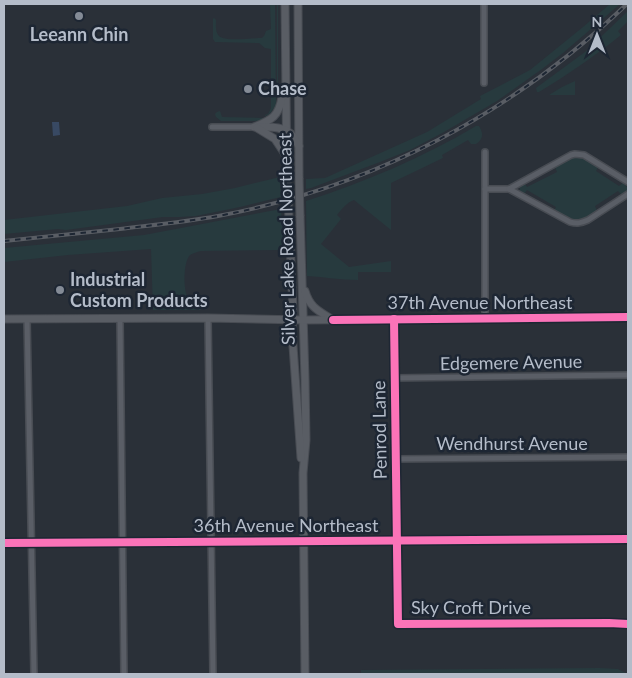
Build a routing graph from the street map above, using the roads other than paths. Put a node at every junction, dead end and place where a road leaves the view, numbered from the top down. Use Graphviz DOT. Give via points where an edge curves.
graph roads {
  1 [pos="285,4"];
  2 [pos="298,4"];
  3 [pos="484,4"];
  4 [pos="285,78"];
  5 [pos="484,83"];
  6 [pos="212,127"];
  7 [pos="254,127"];
  8 [pos="286,131"];
  9 [pos="299,147"];
  10 [pos="484,152"];
  11 [pos="286,156"];
  12 [pos="628,182"];
  13 [pos="485,189"];
  14 [pos="509,189"];
  15 [pos="628,194"];
  16 [pos="302,281"];
  17 [pos="120,318"];
  18 [pos="208,318"];
  19 [pos="485,318"];
  20 [pos="628,318"];
  21 [pos="4,319"];
  22 [pos="28,319"];
  23 [pos="394,319"];
  24 [pos="292,320"];
  25 [pos="303,320"];
  26 [pos="333,320"];
  27 [pos="628,375"];
  28 [pos="394,378"];
  29 [pos="628,458"];
  30 [pos="395,459"];
  31 [pos="303,473"];
  32 [pos="628,539"];
  33 [pos="303,540"];
  34 [pos="396,540"];
  35 [pos="212,541"];
  36 [pos="32,542"];
  37 [pos="122,542"];
  38 [pos="4,543"];
  39 [pos="628,624"];
  40 [pos="34,674"];
  41 [pos="124,674"];
  42 [pos="214,674"];
  43 [pos="305,674"];
  1 -- 4 [label="main road"];
  2 -- 9 [label="main road, Silver Lake Road Northeast"];
  3 -- 5 [label="street"];
  4 -- 7 [label="main road" via="276,114 268,122"];
  4 -- 8 [label="main road, Silver Lake Road Northeast"];
  6 -- 7 [label="street"];
  7 -- 8 [label="main road" via="277,127"];
  7 -- 11 [label="main road" via="276,139"];
  8 -- 9 [label="main road"];
  8 -- 11 [label="main road, Silver Lake Road Northeast"];
  9 -- 16 [label="main road, Silver Lake Road Northeast, bridge"];
  10 -- 13 [label="street"];
  11 -- 24 [label="main road, Silver Lake Road Northeast, bridge"];
  12 -- 14 [label="street" via="584,155 575,154"];
  13 -- 14 [label="street"];
  13 -- 19 [label="street"];
  14 -- 15 [label="street" via="575,224 588,220"];
  16 -- 25 [label="main road, Silver Lake Road Northeast"];
  16 -- 26 [label="main road" via="310,304"];
  17 -- 18 [label="main road, 37th Avenue Northeast"];
  17 -- 22 [label="main road, 37th Avenue Northeast"];
  17 -- 37 [label="street"];
  18 -- 24 [label="main road, 37th Avenue Northeast"];
  18 -- 35 [label="street"];
  19 -- 20 [label="main road, 37th Avenue Northeast"];
  19 -- 23 [label="main road, 37th Avenue Northeast"];
  21 -- 22 [label="main road, 37th Avenue Northeast"];
  22 -- 36 [label="street"];
  23 -- 26 [label="main road, 37th Avenue Northeast"];
  23 -- 28 [label="street, Penrod Lane"];
  24 -- 25 [label="main road, 37th Avenue Northeast"];
  24 -- 31 [label="main road, Silver Lake Road Northeast"];
  25 -- 26 [label="main road, 37th Avenue Northeast"];
  25 -- 31 [label="main road, Silver Lake Road Northeast" via="306,440"];
  27 -- 28 [label="street, Edgemere Avenue"];
  28 -- 30 [label="street, Penrod Lane"];
  29 -- 30 [label="street, Wendhurst Avenue"];
  30 -- 34 [label="street, Penrod Lane"];
  31 -- 33 [label="main road, Silver Lake Road Northeast"];
  32 -- 34 [label="street, 36th Avenue Northeast"];
  33 -- 34 [label="street, 36th Avenue Northeast"];
  33 -- 35 [label="street, 36th Avenue Northeast"];
  33 -- 43 [label="main road, Silver Lake Road Northeast"];
  34 -- 39 [label="street, Sky Croft Drive" via="398,624"];
  35 -- 37 [label="street, 36th Avenue Northeast"];
  35 -- 42 [label="street"];
  36 -- 37 [label="street, 36th Avenue Northeast"];
  36 -- 38 [label="street, 36th Avenue Northeast"];
  36 -- 40 [label="street"];
  37 -- 41 [label="street"];
}
